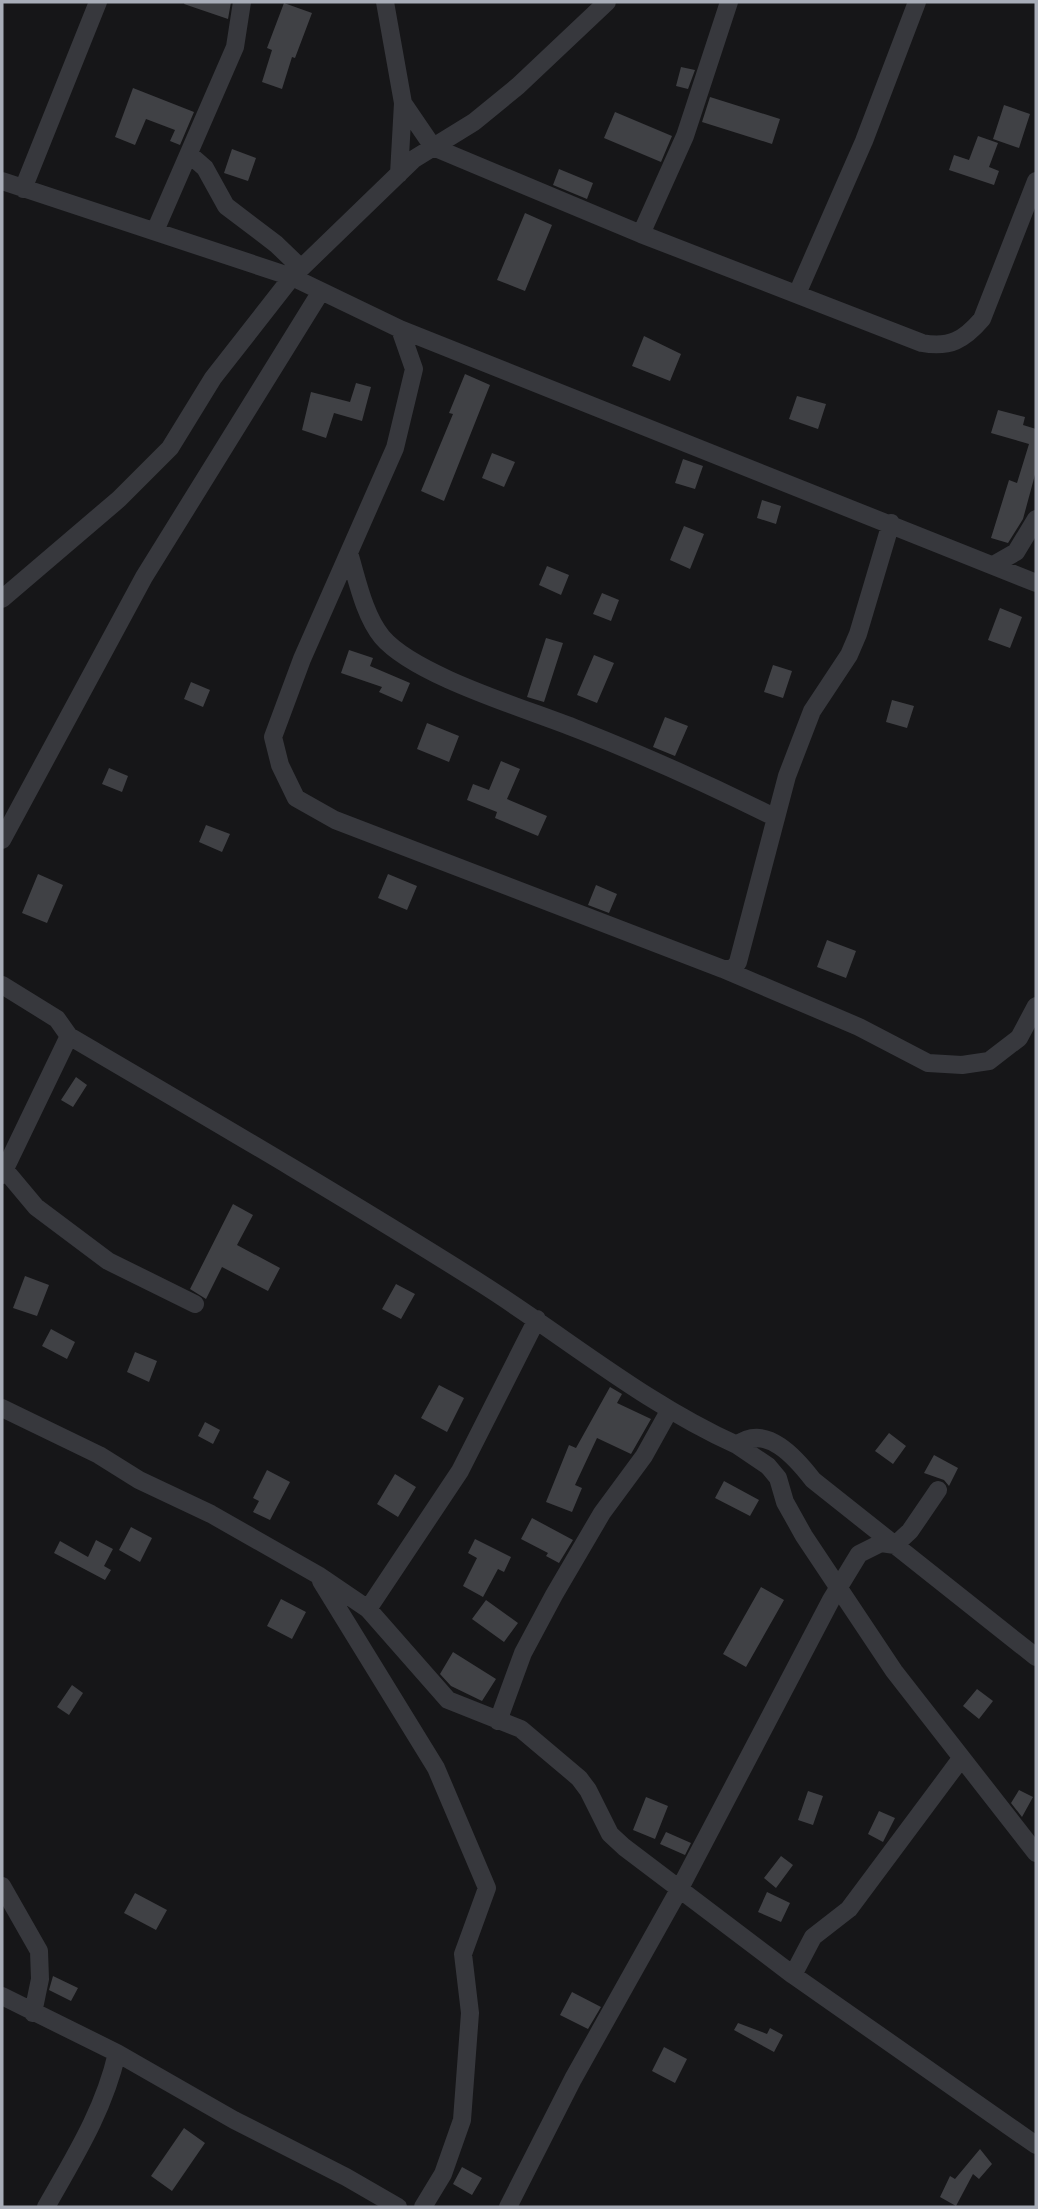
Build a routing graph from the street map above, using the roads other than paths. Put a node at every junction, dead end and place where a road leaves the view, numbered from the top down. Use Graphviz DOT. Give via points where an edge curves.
graph roads {
  1 [pos="98,2"];
  2 [pos="242,2"];
  3 [pos="385,2"];
  4 [pos="607,2"];
  5 [pos="729,2"];
  6 [pos="917,2"];
  7 [pos="403,103"];
  8 [pos="433,147"];
  9 [pos="189,154"];
  10 [pos="399,174"];
  11 [pos="2,181"];
  12 [pos="1036,181"];
  13 [pos="23,189"];
  14 [pos="155,231"];
  15 [pos="641,234"];
  16 [pos="297,273"];
  17 [pos="320,293"];
  18 [pos="797,294"];
  19 [pos="400,329"];
  20 [pos="1036,519"];
  21 [pos="891,523"];
  22 [pos="349,553"];
  23 [pos="995,564"];
  24 [pos="1036,583"];
  25 [pos="2,599"];
  26 [pos="775,818"];
  27 [pos="2,840"];
  28 [pos="723,969"];
  29 [pos="2,985"];
  30 [pos="1036,1006"];
  31 [pos="69,1036"];
  32 [pos="3,1173"];
  33 [pos="195,1304"];
  34 [pos="537,1319"];
  35 [pos="2,1408"];
  36 [pos="669,1411"];
  37 [pos="737,1445"];
  38 [pos="938,1490"];
  39 [pos="895,1545"];
  40 [pos="318,1575"];
  41 [pos="840,1586"];
  42 [pos="368,1609"];
  43 [pos="1036,1657"];
  44 [pos="498,1721"];
  45 [pos="960,1760"];
  46 [pos="1036,1853"];
  47 [pos="2,1886"];
  48 [pos="680,1888"];
  49 [pos="793,1975"];
  50 [pos="2,1996"];
  51 [pos="33,2013"];
  52 [pos="117,2053"];
  53 [pos="1036,2145"];
  54 [pos="47,2207"];
  55 [pos="398,2207"];
  56 [pos="422,2207"];
  57 [pos="508,2207"];
  1 -- 13 [label="street"];
  2 -- 9 [label="street" via="235,47"];
  3 -- 7 [label="street"];
  4 -- 8 [label="street" via="518,86 474,122"];
  5 -- 15 [label="street" via="685,136"];
  6 -- 18 [label="street" via="864,141"];
  7 -- 8 [label="street"];
  7 -- 10 [label="street"];
  8 -- 10 [label="street"];
  8 -- 15 [label="street"];
  9 -- 14 [label="street"];
  9 -- 16 [label="street" via="205,168 226,206 276,244"];
  10 -- 16 [label="street"];
  11 -- 13 [label="street"];
  12 -- 18 [label="street" via="982,319 954,343 922,343"];
  13 -- 14 [label="street"];
  14 -- 16 [label="street"];
  15 -- 18 [label="street"];
  16 -- 17 [label="street"];
  16 -- 25 [label="street" via="213,378 170,448 119,499"];
  17 -- 19 [label="street"];
  17 -- 27 [label="street" via="144,577"];
  19 -- 21 [label="street"];
  19 -- 22 [label="street" via="414,369 413,382 396,448"];
  20 -- 23 [label="street" via="1016,552"];
  21 -- 23 [label="street"];
  21 -- 26 [label="street" via="858,634 812,711"];
  22 -- 26 [label="street" via="381,636 404,657 670,767"];
  22 -- 28 [label="street" via="272,737 296,797 335,820"];
  23 -- 24 [label="street"];
  26 -- 28 [label="street" via="738,962 733,969"];
  28 -- 30 [label="street" via="859,1027 928,1063 962,1065 989,1060 1019,1038"];
  29 -- 31 [label="street" via="57,1019"];
  31 -- 32 [label="street"];
  31 -- 34 [label="street" via="365,1210"];
  32 -- 33 [label="street" via="36,1207 108,1261"];
  34 -- 36 [label="street"];
  34 -- 42 [label="street" via="460,1471"];
  35 -- 40 [label="street" via="211,1514"];
  36 -- 37 [label="street"];
  36 -- 44 [label="street" via="554,1595 523,1653"];
  37 -- 39 [label="street" via="754,1436 767,1439 798,1460 813,1480"];
  37 -- 41 [label="street" via="778,1478 804,1536"];
  38 -- 39 [label="street"];
  39 -- 41 [label="street" via="881,1543 859,1554"];
  39 -- 43 [label="street"];
  40 -- 42 [label="street"];
  40 -- 56 [label="street" via="436,1768 487,1888 463,1954 470,2013 462,2120 443,2174"];
  41 -- 45 [label="street" via="894,1671"];
  41 -- 48 [label="street"];
  42 -- 44 [label="street" via="448,1700"];
  44 -- 48 [label="street" via="522,1729 579,1778 610,1833"];
  45 -- 46 [label="street"];
  45 -- 49 [label="street" via="849,1909 813,1937"];
  47 -- 51 [label="street" via="39,1951 40,1979"];
  48 -- 49 [label="street"];
  48 -- 57 [label="street" via="573,2079"];
  49 -- 53 [label="street"];
  50 -- 51 [label="street"];
  51 -- 52 [label="street"];
  52 -- 54 [label="street" via="109,2090 95,2122"];
  52 -- 55 [label="street"];
}
